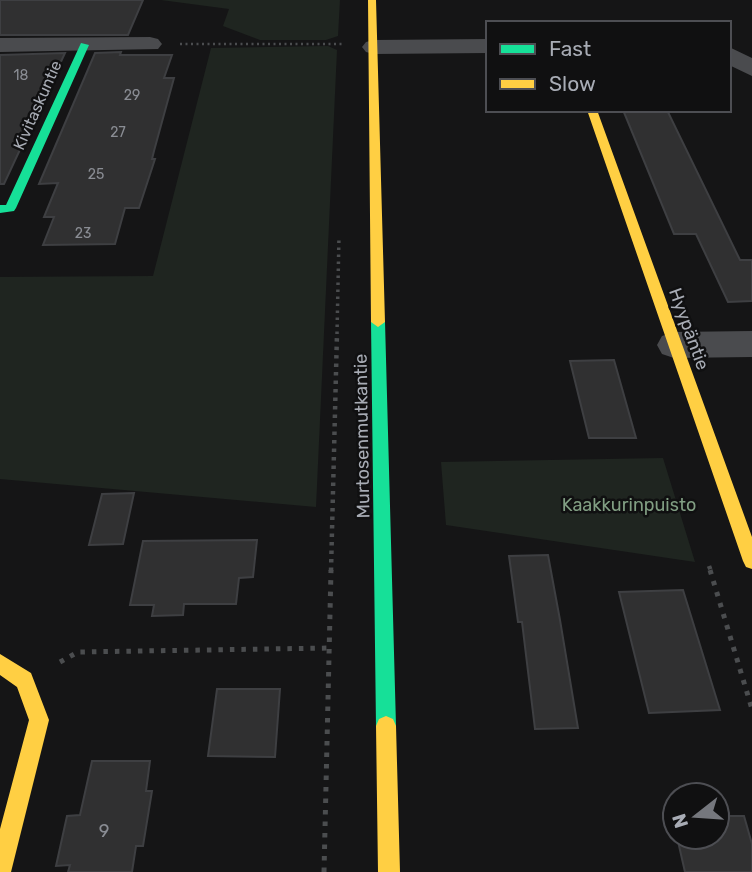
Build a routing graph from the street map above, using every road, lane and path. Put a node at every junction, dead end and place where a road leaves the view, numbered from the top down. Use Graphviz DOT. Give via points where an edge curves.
graph roads {
  1 [pos="372,0"];
  2 [pos="344,33"];
  3 [pos="150,44"];
  4 [pos="344,44"];
  5 [pos="0,45"];
  6 [pos="84,45"];
  7 [pos="486,46"];
  8 [pos="374,47"];
  9 [pos="731,55"];
  10 [pos="343,58"];
  11 [pos="752,69"];
  12 [pos="593,112"];
  13 [pos="0,209"];
  14 [pos="340,222"];
  15 [pos="752,344"];
  16 [pos="674,345"];
  17 [pos="752,561"];
  18 [pos="330,648"];
  19 [pos="0,664"];
  20 [pos="24,680"];
  21 [pos="1,872"];
  22 [pos="324,872"];
  23 [pos="389,872"];
  1 -- 8 [label="street, Murtosenmutkantie"];
  2 -- 4 [label="path"];
  3 -- 4 [label="path"];
  3 -- 6 [label="street"];
  4 -- 10 [label="path"];
  5 -- 6 [label="street"];
  6 -- 13 [label="street, Kivitaskuntie" via="10,208"];
  7 -- 8 [label="street"];
  8 -- 23 [label="street, Murtosenmutkantie"];
  9 -- 11 [label="street"];
  12 -- 16 [label="street, Hyypäntie"];
  14 -- 18 [label="path"];
  15 -- 16 [label="street"];
  16 -- 17 [label="street, Hyypäntie"];
  18 -- 20 [label="path" via="78,652"];
  18 -- 22 [label="path"];
  19 -- 20 [label="street"];
  20 -- 21 [label="street" via="39,720"];
}
